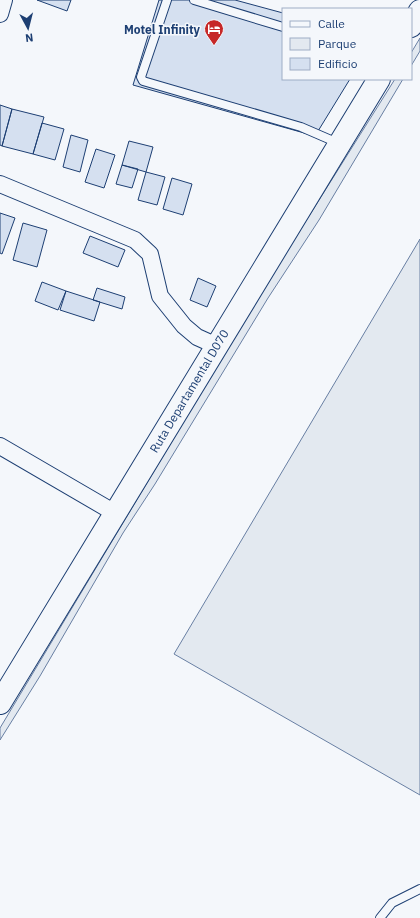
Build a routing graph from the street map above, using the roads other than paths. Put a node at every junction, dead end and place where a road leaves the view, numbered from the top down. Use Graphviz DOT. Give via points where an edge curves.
graph roads {
  1 [pos="4,0"];
  2 [pos="167,0"];
  3 [pos="194,0"];
  4 [pos="420,11"];
  5 [pos="0,14"];
  6 [pos="412,24"];
  7 [pos="282,27"];
  8 [pos="378,80"];
  9 [pos="340,144"];
  10 [pos="0,184"];
  11 [pos="217,346"];
  12 [pos="4,451"];
  13 [pos="115,513"];
  14 [pos="0,703"];
  15 [pos="420,889"];
  16 [pos="380,918"];
  1 -- 5 [label="street"];
  2 -- 9 [label="lane" via="141,76 143,81 301,127"];
  3 -- 7 [label="lane"];
  4 -- 6 [label="main road"];
  8 -- 9 [label="main road, Ruta Departamental D070"];
  9 -- 11 [label="main road, Ruta Departamental D070"];
  10 -- 11 [label="street" via="135,240 150,254 160,296 184,326 197,337"];
  11 -- 13 [label="main road, Ruta Departamental D070"];
  12 -- 13 [label="street"];
  13 -- 14 [label="main road, Ruta Departamental D070"];
  15 -- 16 [label="lane" via="392,903"];
}
